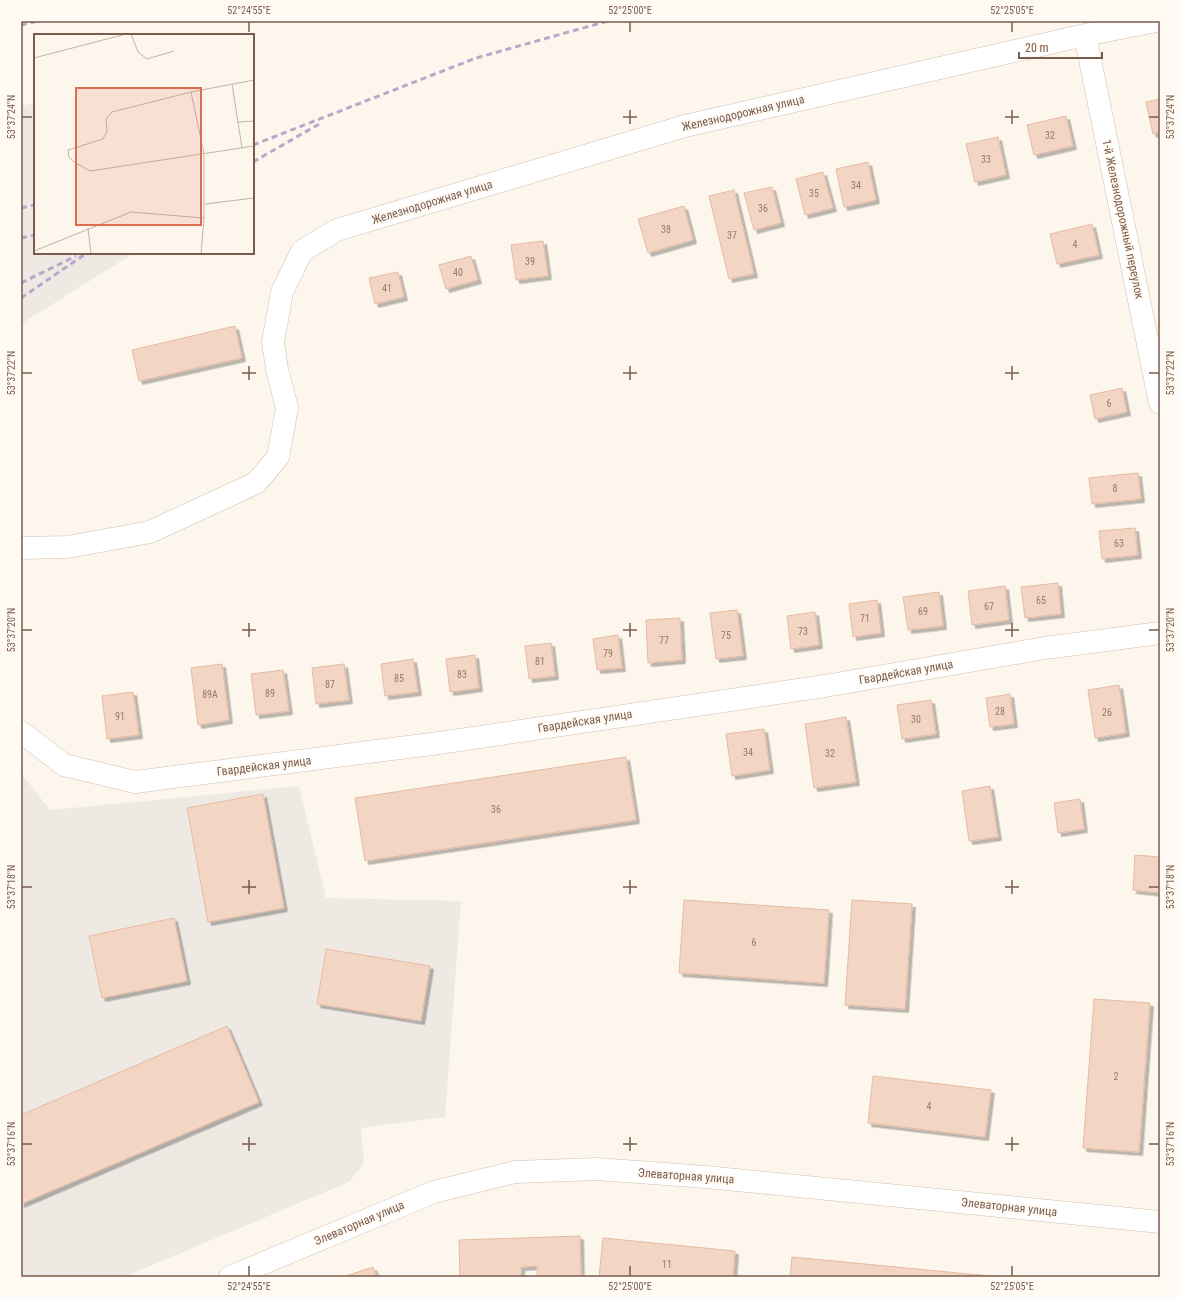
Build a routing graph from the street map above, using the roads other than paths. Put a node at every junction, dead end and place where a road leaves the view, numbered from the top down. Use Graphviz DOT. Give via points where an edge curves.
graph roads {
  1 [pos="1156,21"];
  2 [pos="1085,35"];
  3 [pos="1160,402"];
  4 [pos="21,548"];
  5 [pos="1160,633"];
  6 [pos="21,732"];
  7 [pos="1160,1222"];
  8 [pos="230,1277"];
  1 -- 2 [label="street, Железнодорожная улица"];
  2 -- 3 [label="street, 1-й Железнодорожный переулок"];
  2 -- 4 [label="street, Железнодорожная улица" via="685,126 336,230 302,251 282,292 273,342 287,408 278,457 256,483 150,532 68,548"];
  5 -- 6 [label="street, Гвардейская улица" via="1045,648 825,686 439,743 135,782 64,765"];
  7 -- 8 [label="street, Элеваторная улица" via="706,1177 597,1169 515,1172 434,1192"];
}
